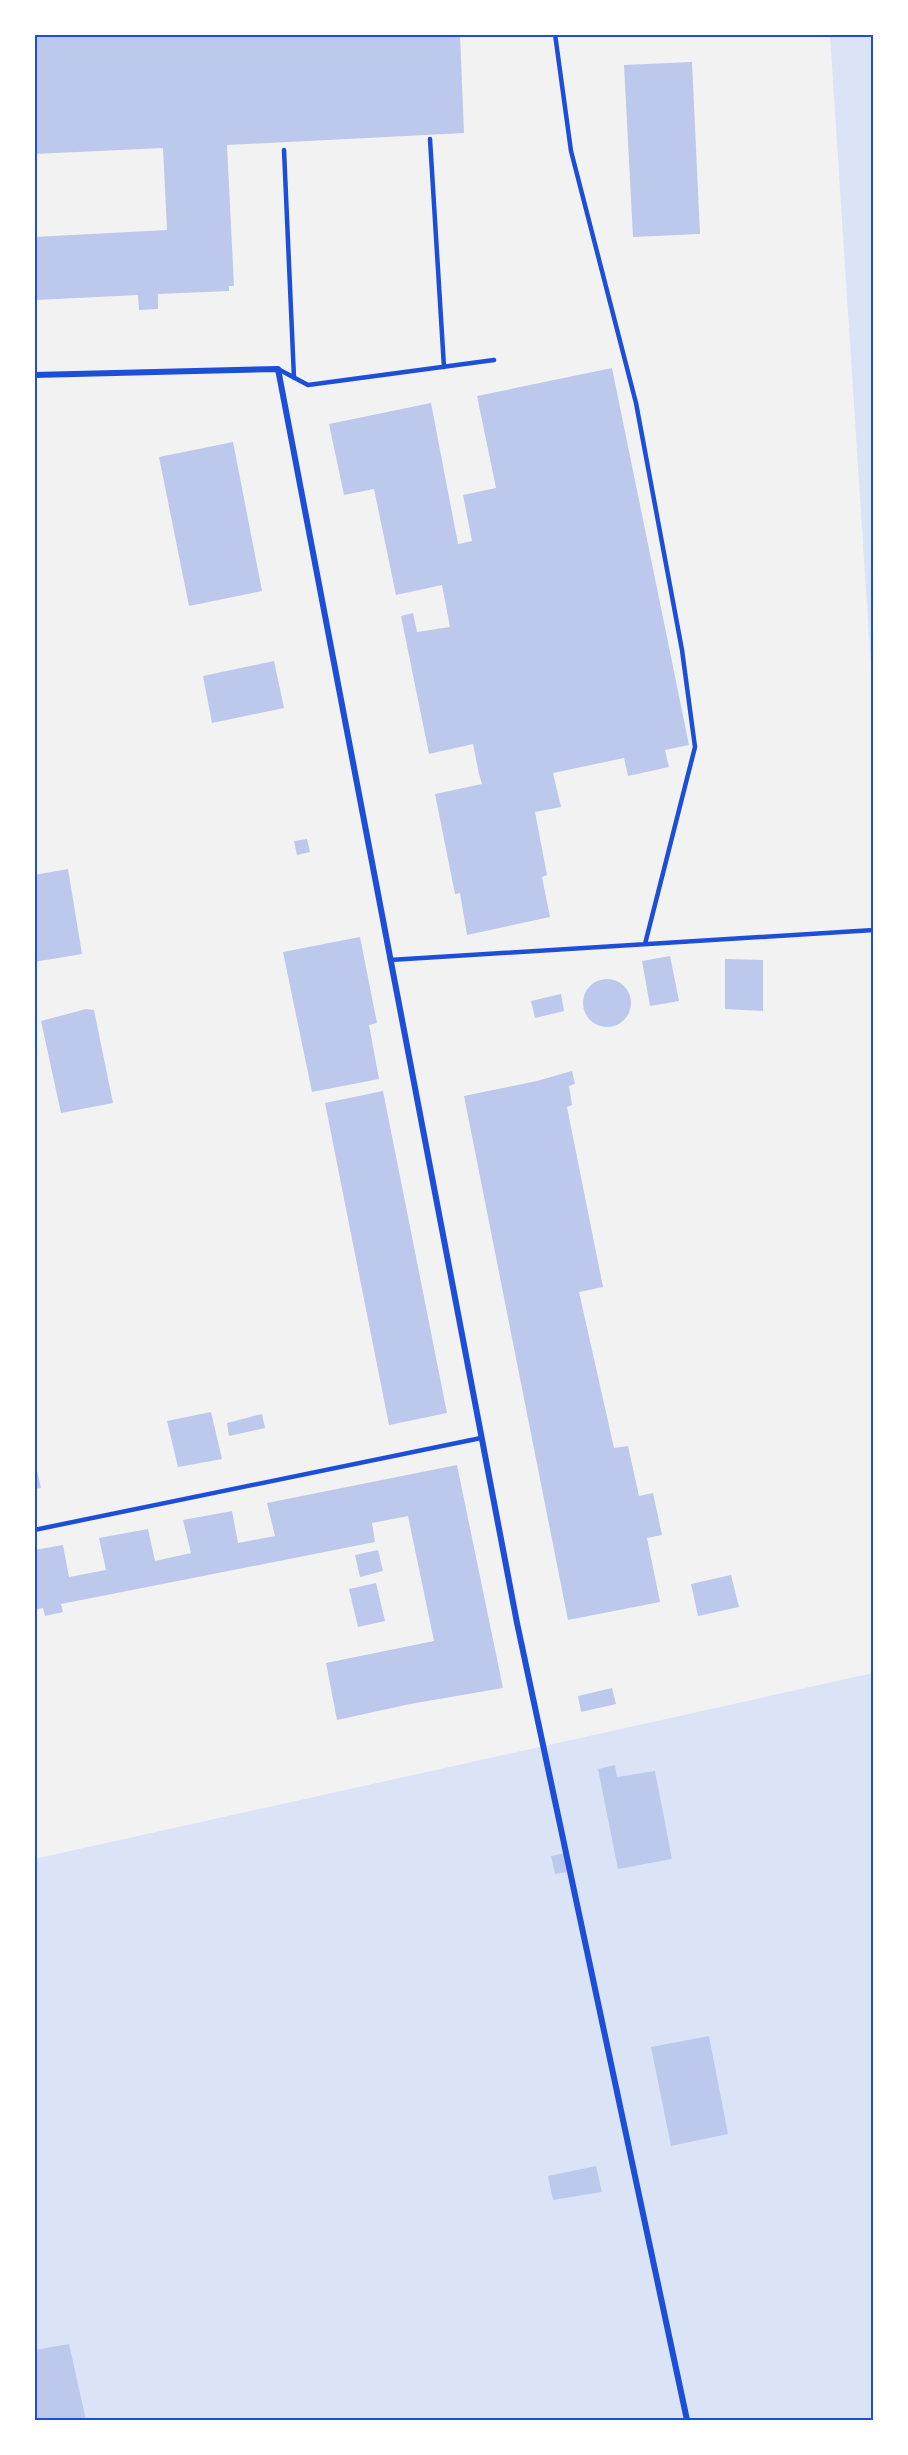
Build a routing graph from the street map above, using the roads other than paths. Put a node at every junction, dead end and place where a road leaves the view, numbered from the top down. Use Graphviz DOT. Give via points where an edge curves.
graph roads {
  1 [pos="555,34"];
  2 [pos="430,139"];
  3 [pos="284,150"];
  4 [pos="494,360"];
  5 [pos="444,366"];
  6 [pos="278,369"];
  7 [pos="34,375"];
  8 [pos="294,378"];
  9 [pos="873,930"];
  10 [pos="645,945"];
  11 [pos="390,960"];
  12 [pos="481,1438"];
  13 [pos="34,1530"];
  14 [pos="687,2421"];
  1 -- 10 [label="lane" via="571,151 636,403 682,650 694,747"];
  2 -- 5 [label="lane"];
  3 -- 8 [label="lane"];
  4 -- 5 [label="lane"];
  5 -- 8 [label="lane" via="308,385"];
  6 -- 7 [label="street"];
  6 -- 8 [label="lane"];
  6 -- 11 [label="street"];
  9 -- 10 [label="lane"];
  10 -- 11 [label="lane"];
  11 -- 12 [label="street"];
  12 -- 13 [label="lane"];
  12 -- 14 [label="street" via="519,1634"];
}
